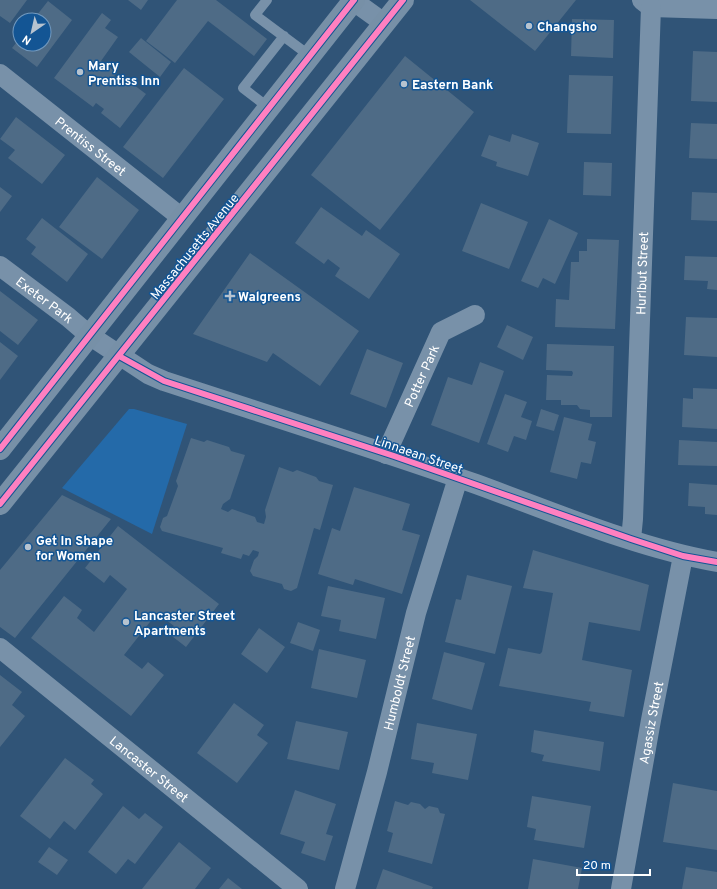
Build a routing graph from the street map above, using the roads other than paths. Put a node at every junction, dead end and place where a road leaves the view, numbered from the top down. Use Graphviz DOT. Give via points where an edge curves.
graph roads {
  1 [pos="267,0"];
  2 [pos="353,0"];
  3 [pos="403,0"];
  4 [pos="647,3"];
  5 [pos="717,8"];
  6 [pos="384,23"];
  7 [pos="284,36"];
  8 [pos="310,56"];
  9 [pos="0,74"];
  10 [pos="269,108"];
  11 [pos="182,218"];
  12 [pos="0,266"];
  13 [pos="475,315"];
  14 [pos="89,335"];
  15 [pos="119,356"];
  16 [pos="0,449"];
  17 [pos="386,454"];
  18 [pos="458,478"];
  19 [pos="0,504"];
  20 [pos="631,539"];
  21 [pos="683,556"];
  22 [pos="717,562"];
  23 [pos="0,648"];
  24 [pos="298,889"];
  25 [pos="345,889"];
  26 [pos="621,889"];
  1 -- 7 [label="lane" via="255,15"];
  2 -- 6 [label="street"];
  2 -- 8 [label="main road, Massachusetts Avenue"];
  3 -- 6 [label="main road, Massachusetts Avenue"];
  4 -- 5 [label="street"];
  4 -- 20 [label="street, Hurlbut Street" via="634,519"];
  6 -- 15 [label="main road, Massachusetts Avenue"];
  7 -- 8 [label="lane"];
  7 -- 10 [label="lane" via="243,88"];
  8 -- 10 [label="main road, Massachusetts Avenue"];
  9 -- 11 [label="street, Prentiss Street"];
  10 -- 11 [label="main road, Massachusetts Avenue"];
  11 -- 14 [label="main road, Massachusetts Avenue"];
  12 -- 14 [label="street, Exeter Park"];
  13 -- 17 [label="street, Potter Park" via="441,332"];
  14 -- 15 [label="street, Linnaean Street"];
  14 -- 16 [label="main road, Massachusetts Avenue"];
  15 -- 17 [label="street, Linnaean Street" via="164,381"];
  15 -- 19 [label="main road, Massachusetts Avenue"];
  17 -- 18 [label="street, Linnaean Street"];
  18 -- 20 [label="street, Linnaean Street"];
  18 -- 25 [label="street, Humboldt Street" via="416,612"];
  20 -- 21 [label="street, Linnaean Street"];
  21 -- 22 [label="street, Linnaean Street"];
  21 -- 26 [label="street, Agassiz Street"];
  23 -- 24 [label="street, Lancaster Street"];
}
